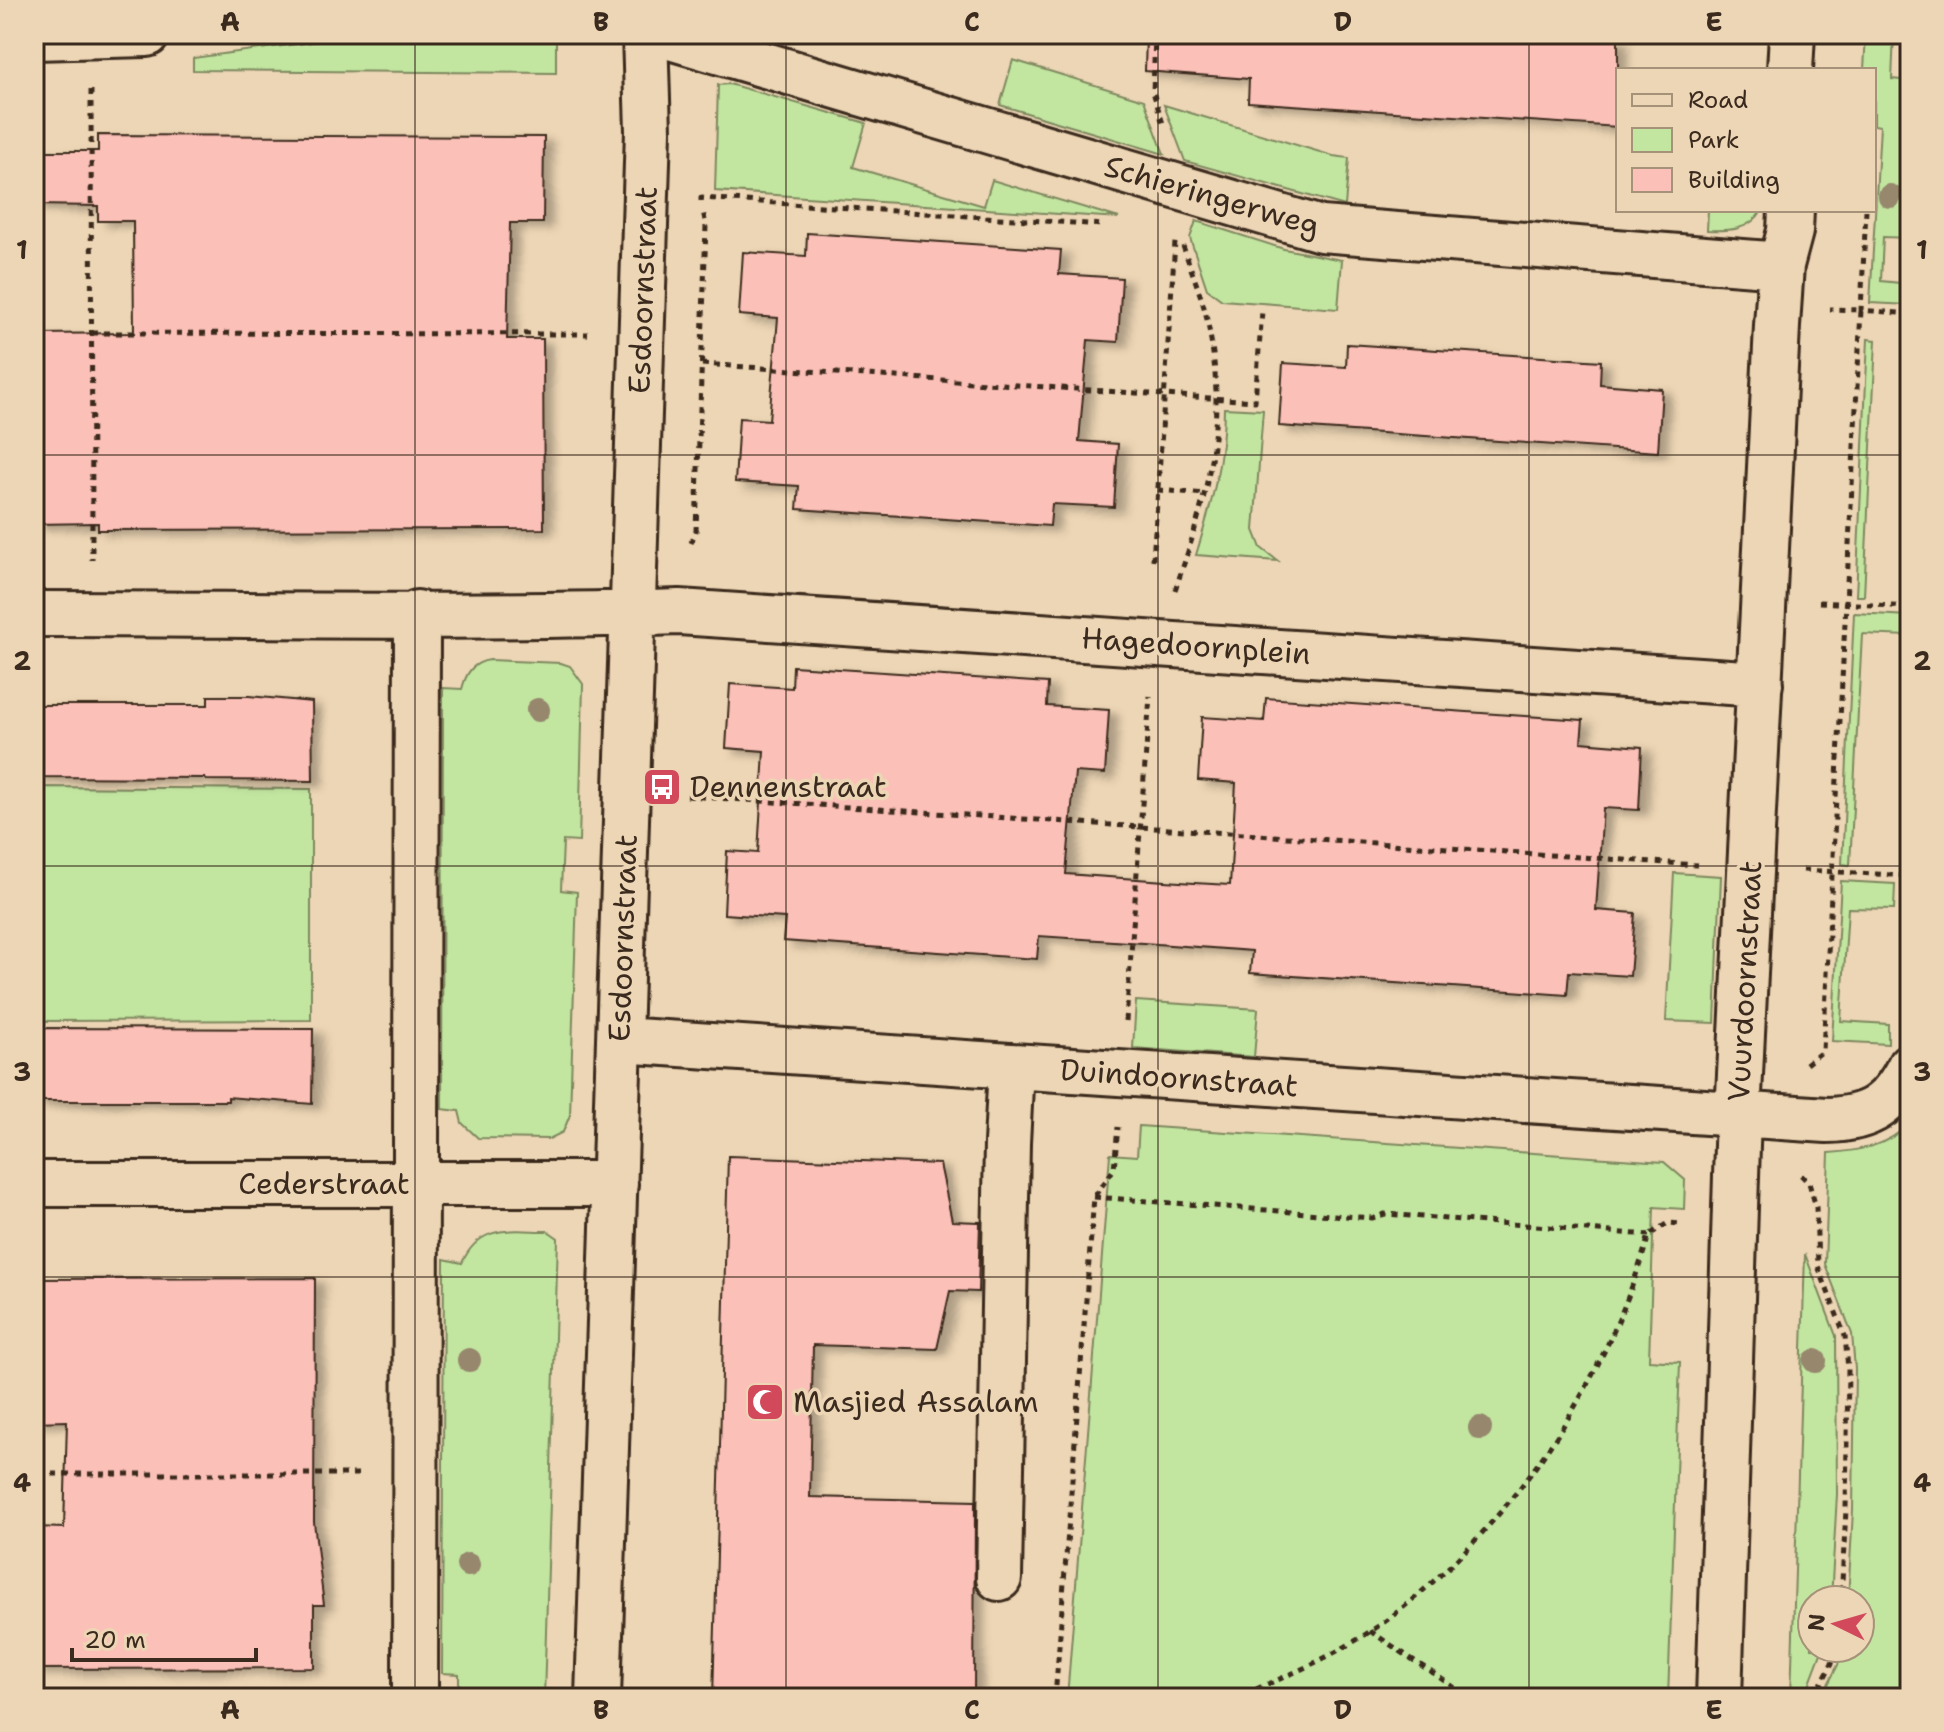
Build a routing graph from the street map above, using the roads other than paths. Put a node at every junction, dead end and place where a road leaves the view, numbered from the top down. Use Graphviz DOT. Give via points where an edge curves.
graph roads {
  1 [pos="147,34"];
  2 [pos="645,34"];
  3 [pos="660,34"];
  4 [pos="1792,34"];
  5 [pos="34,37"];
  6 [pos="1790,68"];
  7 [pos="1791,212"];
  8 [pos="1781,265"];
  9 [pos="417,613"];
  10 [pos="633,613"];
  11 [pos="34,614"];
  12 [pos="1760,684"];
  13 [pos="620,1040"];
  14 [pos="1910,1066"];
  15 [pos="1011,1067"];
  16 [pos="1738,1115"];
  17 [pos="34,1184"];
  18 [pos="615,1184"];
  19 [pos="414,1185"];
  20 [pos="999,1578"];
  21 [pos="415,1698"];
  22 [pos="598,1698"];
  23 [pos="1719,1698"];
  1 -- 5 [label="street"];
  2 -- 10 [label="street, Esdoornstraat" via="648,131"];
  3 -- 8 [label="street, Schieringerweg" via="1321,229"];
  4 -- 6 [label="street"];
  7 -- 8 [label="street, Vuurdoornstraat"];
  8 -- 12 [label="street, Vuurdoornstraat"];
  9 -- 10 [label="street"];
  9 -- 11 [label="street"];
  9 -- 19 [label="street"];
  10 -- 12 [label="street, Hagedoornplein"];
  10 -- 13 [label="street, Esdoornstraat"];
  12 -- 16 [label="street, Vuurdoornstraat"];
  13 -- 15 [label="street, Duindoornstraat"];
  13 -- 18 [label="street, Esdoornstraat"];
  14 -- 16 [label="street, Duindoornstraat" via="1876,1109 1853,1119"];
  15 -- 16 [label="street, Duindoornstraat"];
  15 -- 20 [label="street"];
  16 -- 23 [label="street, Vuurdoornstraat"];
  17 -- 19 [label="street, Cederstraat"];
  18 -- 19 [label="street, Cederstraat"];
  18 -- 22 [label="street, Esdoornstraat"];
  19 -- 21 [label="street"];
}
